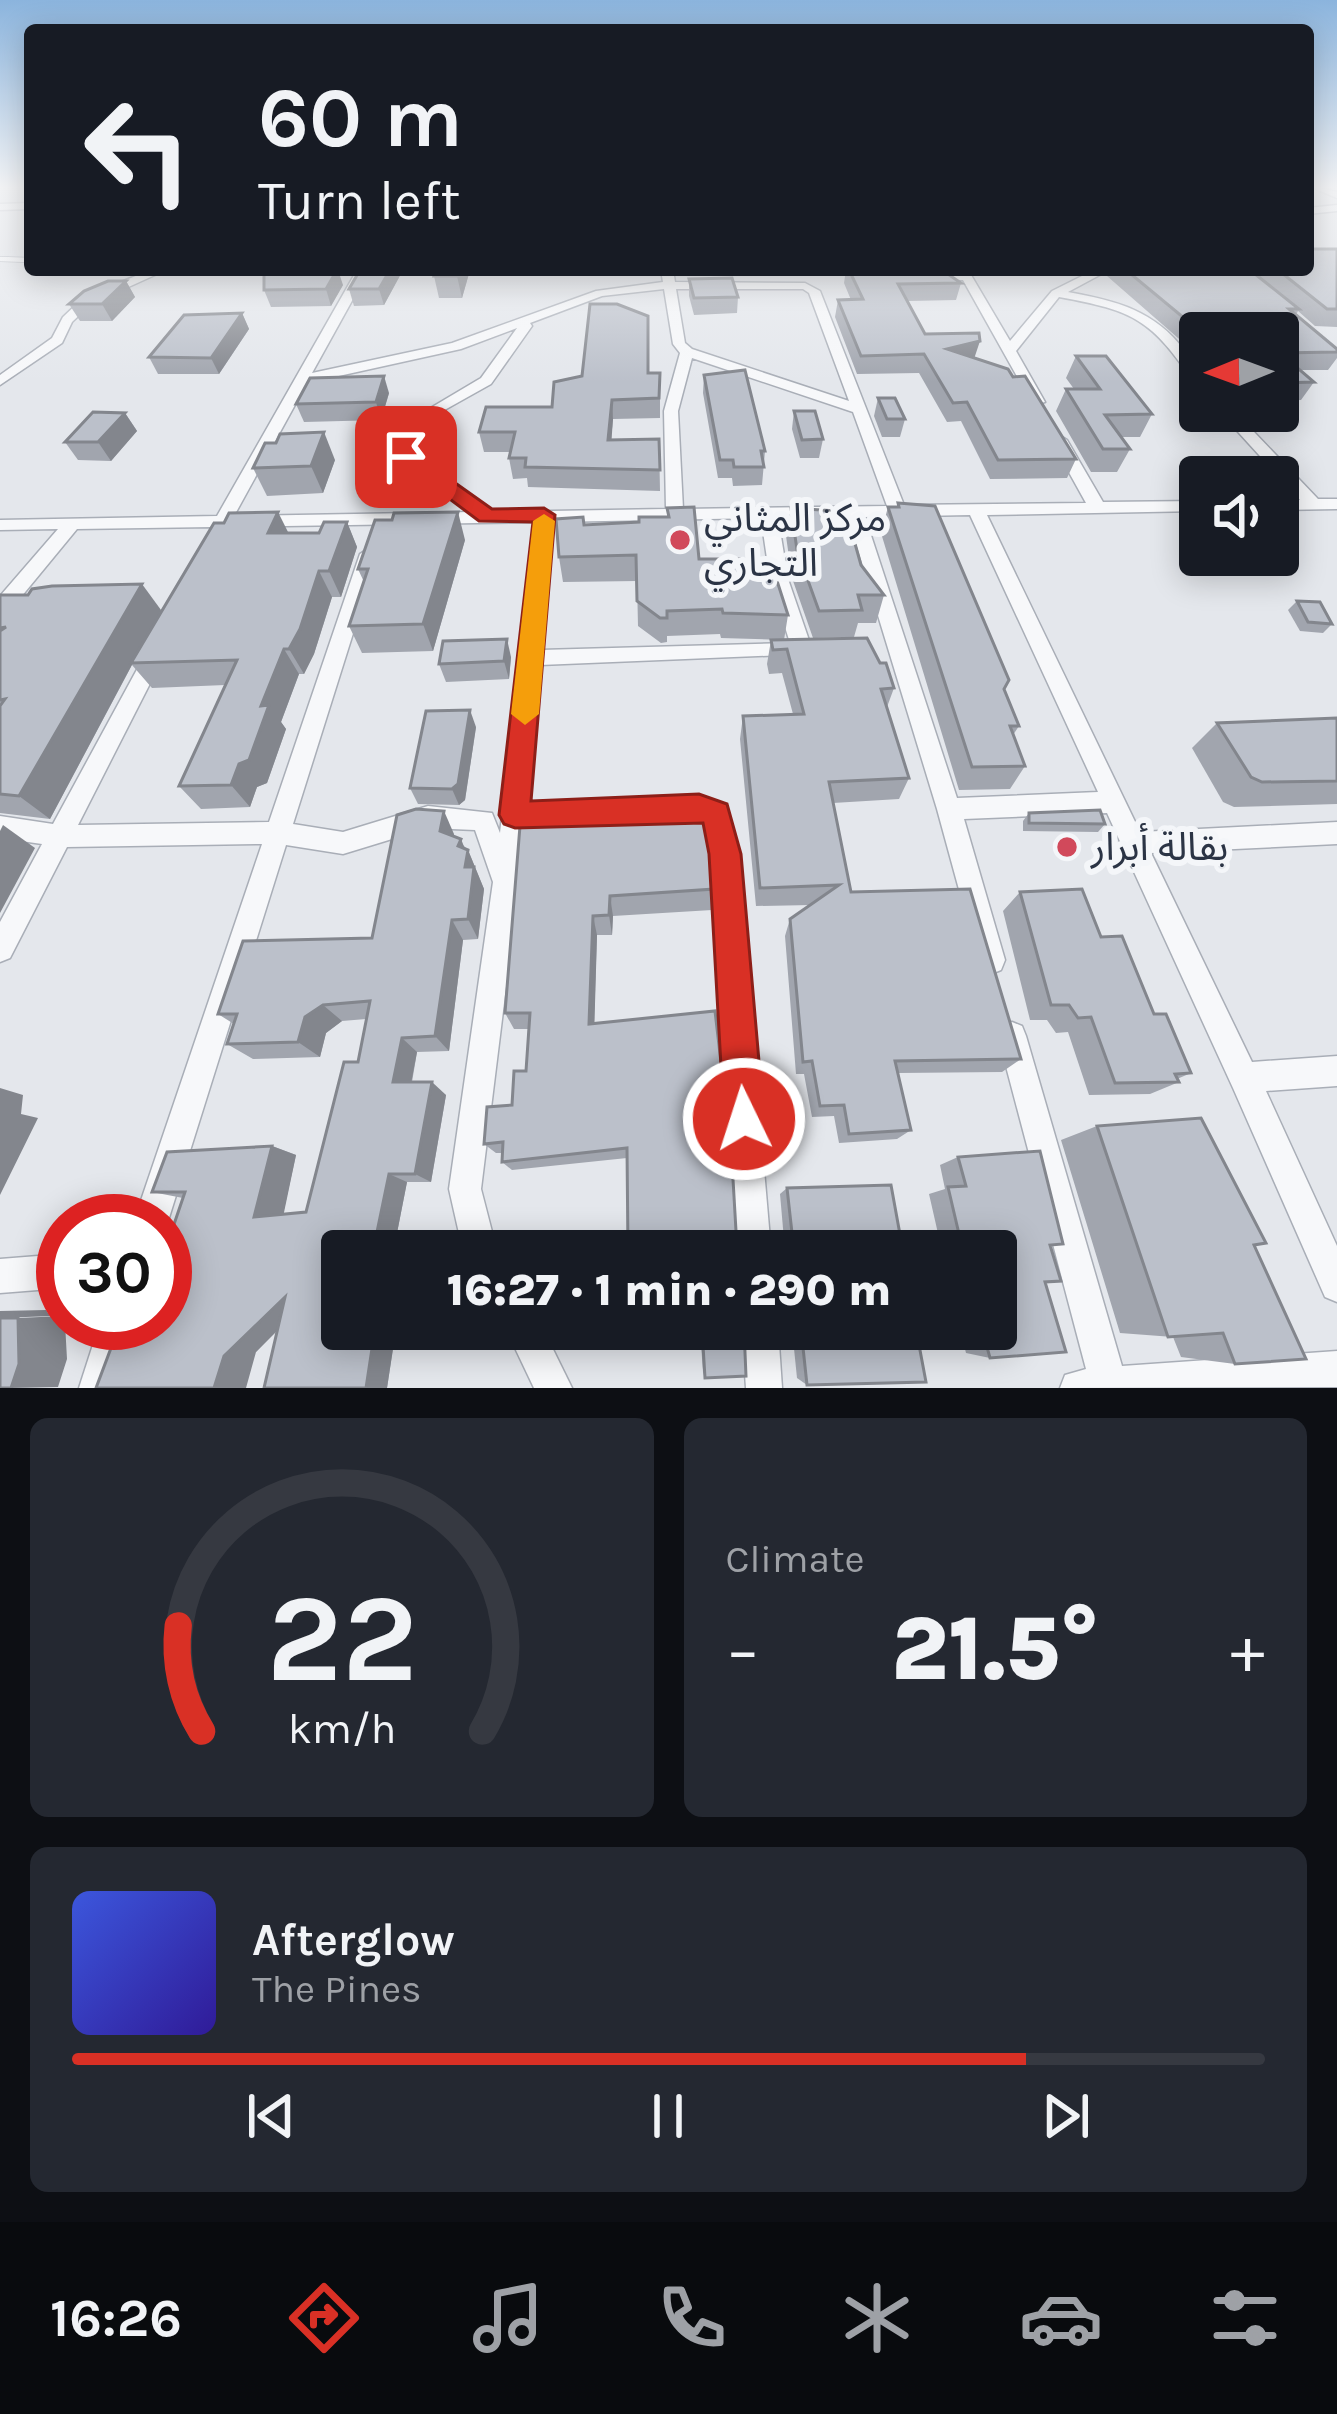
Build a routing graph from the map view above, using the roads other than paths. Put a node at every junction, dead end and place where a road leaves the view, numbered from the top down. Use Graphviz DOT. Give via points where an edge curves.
graph roads {
  1 [pos="146,276"];
  2 [pos="360,276"];
  3 [pos="969,276"];
  4 [pos="1091,276"];
  5 [pos="750,277"];
  6 [pos="668,278"];
  7 [pos="1056,293"];
  8 [pos="536,318"];
  9 [pos="687,352"];
  10 [pos="1008,352"];
  11 [pos="1179,352"];
  12 [pos="304,379"];
  13 [pos="0,381"];
  14 [pos="857,409"];
  15 [pos="1044,413"];
  16 [pos="1055,432"];
  17 [pos="1246,432"];
  18 [pos="1299,504"];
  19 [pos="1313,504"];
  20 [pos="1337,504"];
  21 [pos="1179,506"];
  22 [pos="1097,507"];
  23 [pos="975,508"];
  24 [pos="854,510"];
  25 [pos="897,510"];
  26 [pos="767,511"];
  27 [pos="675,513"];
  28 [pos="544,515"];
  29 [pos="487,516"];
  30 [pos="381,518"];
  31 [pos="73,523"];
  32 [pos="0,525"];
  33 [pos="218,531"];
  34 [pos="0,609"];
  35 [pos="170,626"];
  36 [pos="802,649"];
  37 [pos="826,649"];
  38 [pos="530,658"];
  39 [pos="1114,802"];
  40 [pos="949,809"];
  41 [pos="515,815"];
  42 [pos="0,827"];
  43 [pos="278,833"];
  44 [pos="1337,833"];
  45 [pos="63,836"];
  46 [pos="1132,843"];
  47 [pos="500,929"];
  48 [pos="0,949"];
  49 [pos="1337,1071"];
  50 [pos="1244,1077"];
  51 [pos="160,1194"];
  52 [pos="475,1230"];
  53 [pos="752,1230"];
  54 [pos="36,1273"];
  55 [pos="0,1276"];
  56 [pos="1337,1286"];
  57 [pos="109,1350"];
  58 [pos="535,1350"];
  59 [pos="761,1350"];
  60 [pos="1337,1369"];
  61 [pos="1099,1386"];
  62 [pos="97,1388"];
  63 [pos="554,1388"];
  64 [pos="764,1388"];
  1 -- 13 [label="street" via="87,302 57,340"];
  2 -- 12 [label="street"];
  3 -- 10 [label="street"];
  4 -- 7 [label="street"];
  5 -- 6 [label="street"];
  5 -- 14 [label="street" via="814,291"];
  6 -- 8 [label="street"];
  6 -- 9 [label="street"];
  7 -- 10 [label="street"];
  7 -- 11 [label="street" via="1134,308 1156,321"];
  8 -- 12 [label="street" via="456,346"];
  8 -- 29 [label="street" via="490,378 420,419 402,446"];
  9 -- 14 [label="street"];
  9 -- 27 [label="street" via="671,411"];
  10 -- 15 [label="street"];
  12 -- 33 [label="street"];
  14 -- 25 [label="street"];
  16 -- 22 [label="street"];
  17 -- 19 [label="street"];
  18 -- 19 [label="street"];
  19 -- 20 [label="street"];
  21 -- 22 [label="street"];
  22 -- 23 [label="street"];
  23 -- 25 [label="street"];
  23 -- 39 [label="street"];
  24 -- 25 [label="street"];
  24 -- 26 [label="street"];
  24 -- 40 [label="street" via="886,648"];
  26 -- 27 [label="street"];
  26 -- 36 [label="street"];
  27 -- 28 [label="street"];
  28 -- 29 [label="street"];
  28 -- 38 [label="street"];
  29 -- 30 [label="street"];
  30 -- 33 [label="street"];
  30 -- 43 [label="street"];
  31 -- 32 [label="street"];
  31 -- 33 [label="street"];
  31 -- 34 [label="street"];
  35 -- 45 [label="street"];
  36 -- 37 [label="street"];
  36 -- 38 [label="street"];
  38 -- 41 [label="street"];
  39 -- 40 [label="street"];
  39 -- 46 [label="street"];
  40 -- 61 [label="street"];
  41 -- 47 [label="street"];
  41 -- 53 [label="street" via="699,808 716,814"];
  42 -- 45 [label="street"];
  43 -- 45 [label="street"];
  43 -- 47 [label="street" via="343,843 428,817 484,820 502,865"];
  43 -- 51 [label="street"];
  44 -- 46 [label="street"];
  45 -- 48 [label="street"];
  46 -- 50 [label="street"];
  47 -- 52 [label="street" via="465,1189"];
  49 -- 50 [label="street"];
  50 -- 56 [label="street"];
  54 -- 55 [label="street"];
  57 -- 62 [label="street"];
  58 -- 63 [label="street"];
  59 -- 64 [label="street"];
  60 -- 61 [label="street"];
}
